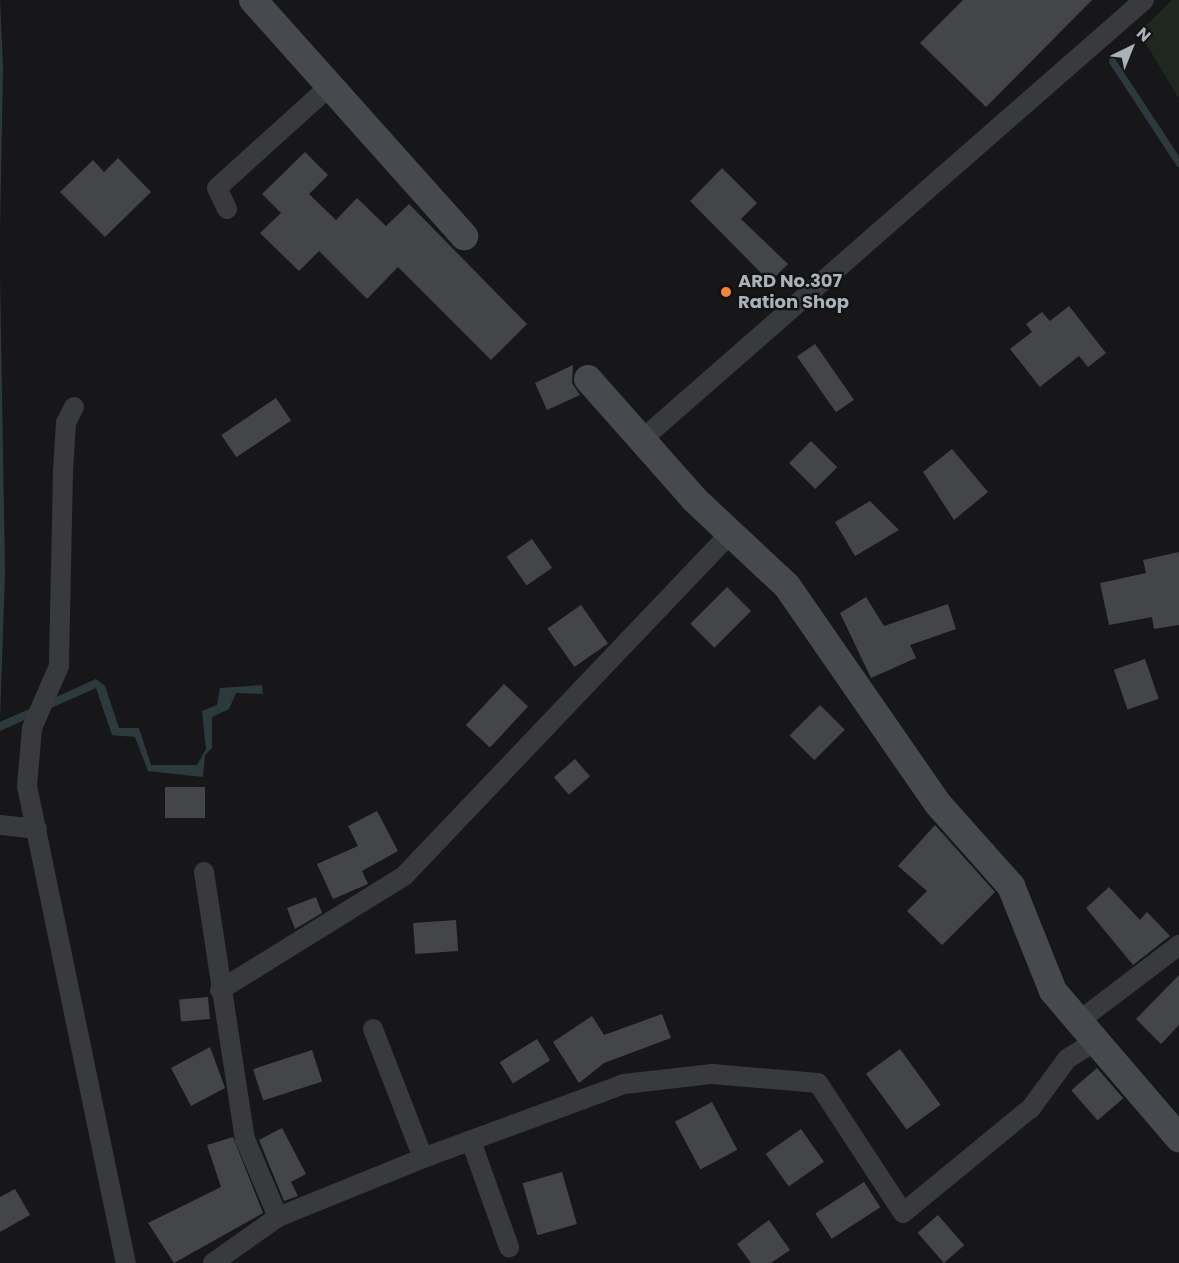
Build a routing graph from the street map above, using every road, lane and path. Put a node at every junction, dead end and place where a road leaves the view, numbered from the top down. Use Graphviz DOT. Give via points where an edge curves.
graph roads {
  1 [pos="253,0"];
  2 [pos="1144,0"];
  3 [pos="330,86"];
  4 [pos="227,209"];
  5 [pos="464,236"];
  6 [pos="588,380"];
  7 [pos="74,406"];
  8 [pos="639,442"];
  9 [pos="730,533"];
  10 [pos="0,825"];
  11 [pos="37,830"];
  12 [pos="204,872"];
  13 [pos="1179,945"];
  14 [pos="220,990"];
  15 [pos="374,1029"];
  16 [pos="1086,1032"];
  17 [pos="1179,1138"];
  18 [pos="471,1141"];
  19 [pos="423,1158"];
  20 [pos="278,1217"];
  21 [pos="509,1247"];
  22 [pos="126,1263"];
  23 [pos="213,1263"];
  1 -- 3 [label="street"];
  2 -- 8 [label="street" via="1086,46"];
  3 -- 4 [label="street" via="217,188"];
  3 -- 5 [label="street"];
  6 -- 8 [label="street"];
  7 -- 11 [label="street" via="66,423 58,666 32,728 27,786"];
  8 -- 9 [label="street"];
  9 -- 14 [label="street" via="404,876"];
  9 -- 16 [label="street" via="787,586 938,804 1011,886 1053,991"];
  10 -- 11 [label="street"];
  11 -- 22 [label="street"];
  12 -- 14 [label="street"];
  13 -- 16 [label="street"];
  14 -- 20 [label="street" via="245,1140"];
  15 -- 19 [label="street"];
  16 -- 17 [label="street"];
  16 -- 18 [label="street" via="1031,1108 903,1213 818,1083 712,1074 624,1084"];
  18 -- 19 [label="street"];
  18 -- 21 [label="street"];
  19 -- 20 [label="street"];
  20 -- 23 [label="street"];
}
